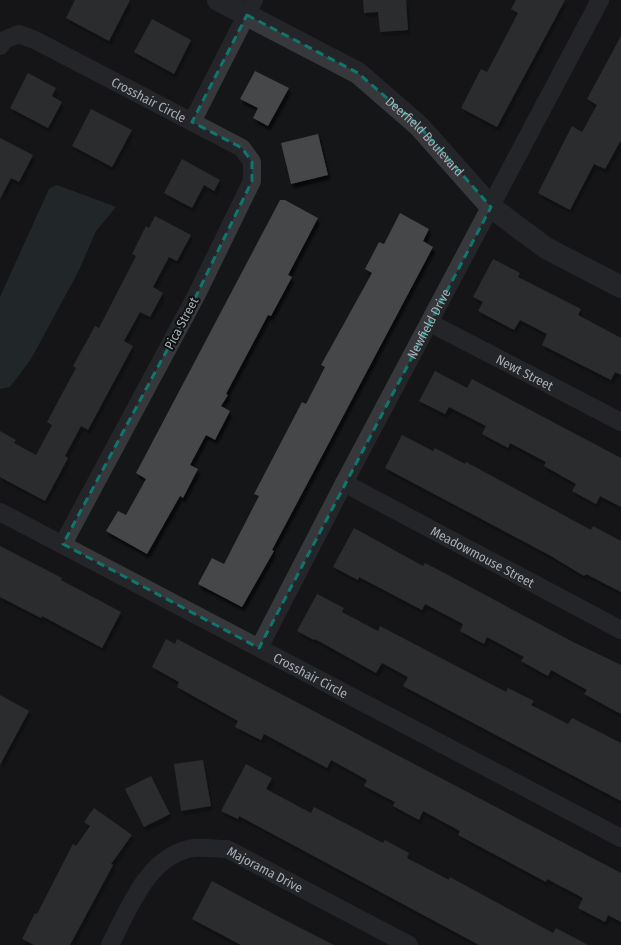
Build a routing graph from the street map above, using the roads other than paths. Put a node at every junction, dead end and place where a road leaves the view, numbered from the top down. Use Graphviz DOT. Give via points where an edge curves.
graph roads {
  1 [pos="218,0"];
  2 [pos="600,0"];
  3 [pos="250,8"];
  4 [pos="0,46"];
  5 [pos="192,122"];
  6 [pos="491,206"];
  7 [pos="621,287"];
  8 [pos="430,323"];
  9 [pos="621,422"];
  10 [pos="344,483"];
  11 [pos="0,512"];
  12 [pos="63,544"];
  13 [pos="621,630"];
  14 [pos="259,648"];
  15 [pos="621,838"];
  16 [pos="110,945"];
  17 [pos="409,945"];
  1 -- 3 [label="street, Deerfield Boulevard"];
  2 -- 6 [label="street, Newfield Drive"];
  3 -- 5 [label="street, Crosshair Circle"];
  3 -- 6 [label="street, Deerfield Boulevard" via="358,73 419,126"];
  4 -- 5 [label="street, Crosshair Circle" via="4,40 19,34 35,40"];
  5 -- 12 [label="street, Pica Street" via="242,148 252,162 252,181 197,294"];
  6 -- 7 [label="street, Deerfield Boulevard" via="546,248"];
  6 -- 8 [label="street, Newfield Drive"];
  8 -- 9 [label="street, Newt Street"];
  8 -- 10 [label="street, Newfield Drive"];
  10 -- 13 [label="street, Meadowmouse Street"];
  10 -- 14 [label="street, Newfield Drive"];
  11 -- 12 [label="street, Crosshair Circle"];
  12 -- 14 [label="street, Crosshair Circle"];
  14 -- 15 [label="street, Crosshair Circle"];
  16 -- 17 [label="street, Majorama Drive" via="144,881 168,856 193,848 227,849"];
}
